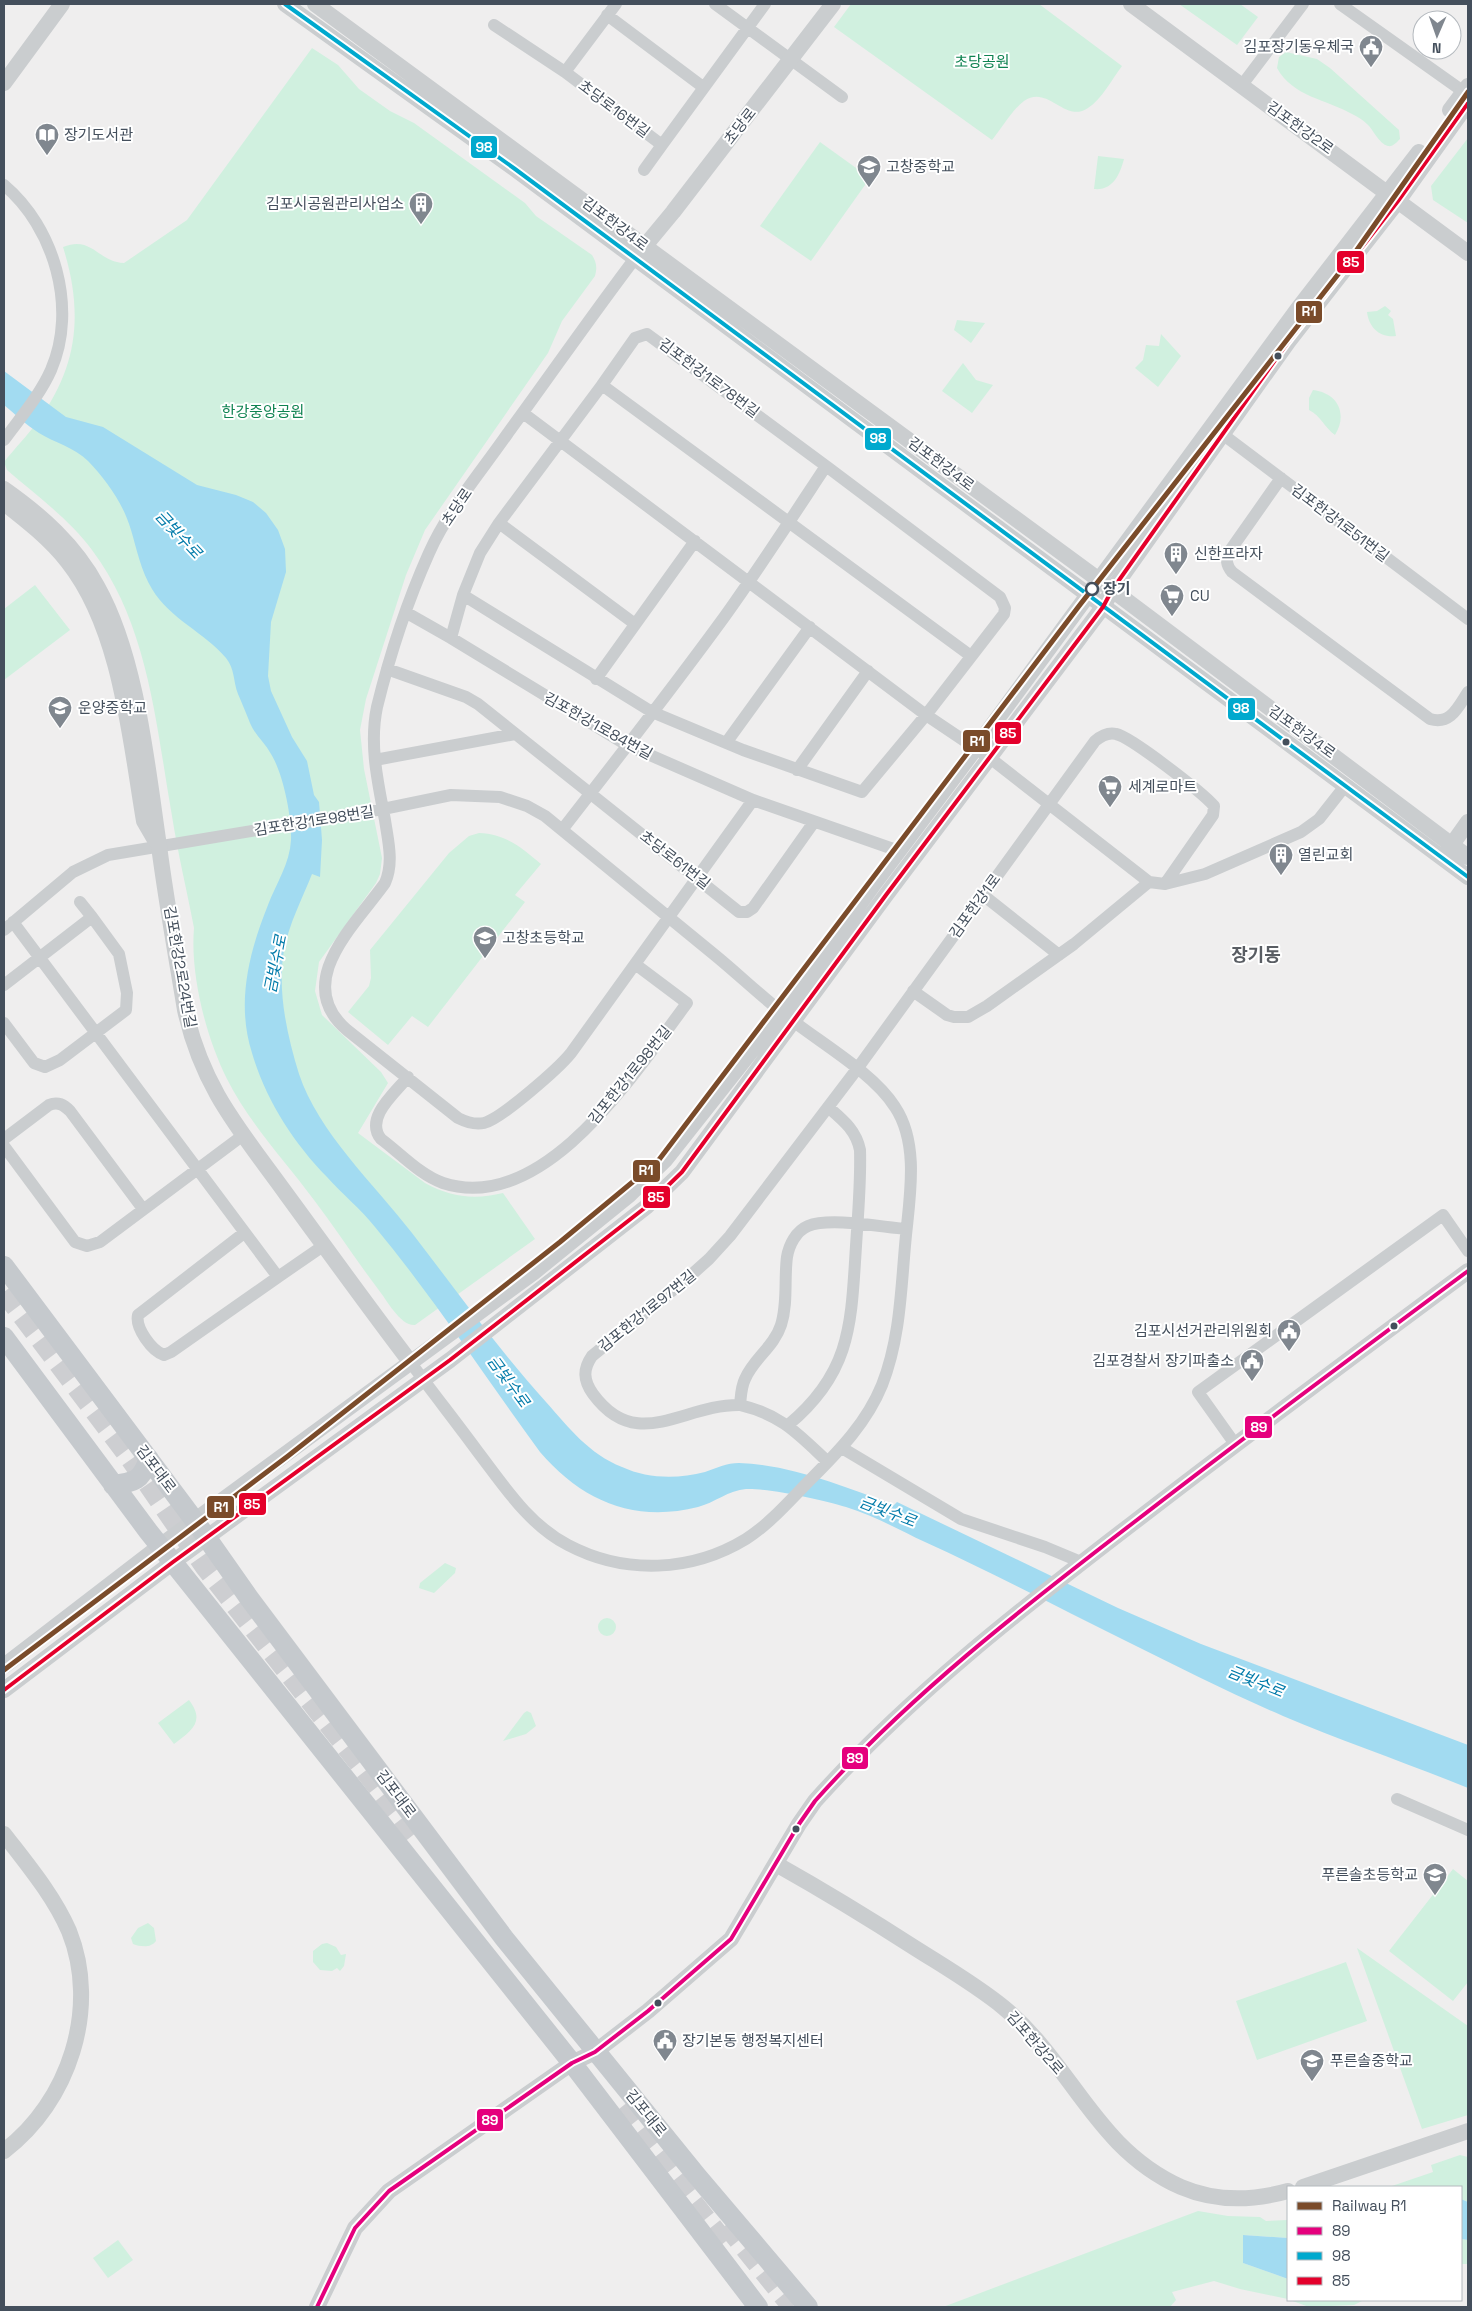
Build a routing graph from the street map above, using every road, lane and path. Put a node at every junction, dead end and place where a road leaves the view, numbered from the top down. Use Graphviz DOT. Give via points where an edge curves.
graph roads {
  1 [pos="62,4"];
  2 [pos="285,4"];
  3 [pos="314,4"];
  4 [pos="616,4"];
  5 [pos="715,4"];
  6 [pos="765,4"];
  7 [pos="826,4"];
  8 [pos="833,4"];
  9 [pos="1131,4"];
  10 [pos="1303,4"];
  11 [pos="1340,4"];
  12 [pos="607,15"];
  13 [pos="494,25"];
  14 [pos="748,27"];
  15 [pos="790,58"];
  16 [pos="565,72"];
  17 [pos="4,83"];
  18 [pos="1242,85"];
  19 [pos="703,87"];
  20 [pos="1467,93"];
  21 [pos="842,98"];
  22 [pos="662,145"];
  23 [pos="644,170"];
  24 [pos="4,185"];
  25 [pos="1393,197"];
  26 [pos="639,253"];
  27 [pos="1468,253"];
  28 [pos="602,385"];
  29 [pos="523,413"];
  30 [pos="1218,431"];
  31 [pos="4,440"];
  32 [pos="560,440"];
  33 [pos="826,466"];
  34 [pos="1281,478"];
  35 [pos="4,488"];
  36 [pos="4,503"];
  37 [pos="499,523"];
  38 [pos="789,523"];
  39 [pos="695,541"];
  40 [pos="1099,580"];
  41 [pos="749,581"];
  42 [pos="1112,590"];
  43 [pos="464,595"];
  44 [pos="1087,595"];
  45 [pos="1103,607"];
  46 [pos="407,612"];
  47 [pos="1468,619"];
  48 [pos="635,624"];
  49 [pos="810,627"];
  50 [pos="451,638"];
  51 [pos="971,656"];
  52 [pos="387,669"];
  53 [pos="868,671"];
  54 [pos="596,679"];
  55 [pos="1468,692"];
  56 [pos="652,712"];
  57 [pos="926,715"];
  58 [pos="515,734"];
  59 [pos="726,743"];
  60 [pos="627,745"];
  61 [pos="976,749"];
  62 [pos="990,758"];
  63 [pos="375,760"];
  64 [pos="798,770"];
  65 [pos="1346,786"];
  66 [pos="590,794"];
  67 [pos="753,800"];
  68 [pos="1049,804"];
  69 [pos="383,809"];
  70 [pos="814,822"];
  71 [pos="1468,822"];
  72 [pos="562,830"];
  73 [pos="159,846"];
  74 [pos="900,851"];
  75 [pos="1447,851"];
  76 [pos="1468,856"];
  77 [pos="1468,877"];
  78 [pos="697,878"];
  79 [pos="1149,882"];
  80 [pos="1164,884"];
  81 [pos="984,895"];
  82 [pos="80,902"];
  83 [pos="92,917"];
  84 [pos="668,917"];
  85 [pos="8,926"];
  86 [pos="1059,955"];
  87 [pos="39,958"];
  88 [pos="636,964"];
  89 [pos="4,985"];
  90 [pos="913,991"];
  91 [pos="787,1017"];
  92 [pos="4,1023"];
  93 [pos="95,1033"];
  94 [pos="857,1069"];
  95 [pos="408,1077"];
  96 [pos="828,1108"];
  97 [pos="242,1136"];
  98 [pos="4,1139"];
  99 [pos="4,1146"];
  100 [pos="197,1170"];
  101 [pos="143,1209"];
  102 [pos="857,1224"];
  103 [pos="906,1229"];
  104 [pos="244,1233"];
  105 [pos="323,1246"];
  106 [pos="1468,1251"];
  107 [pos="4,1266"];
  108 [pos="1468,1271"];
  109 [pos="1468,1276"];
  110 [pos="278,1277"];
  111 [pos="4,1337"];
  112 [pos="411,1364"];
  113 [pos="424,1380"];
  114 [pos="740,1405"];
  115 [pos="788,1425"];
  116 [pos="1236,1444"];
  117 [pos="842,1448"];
  118 [pos="149,1459"];
  119 [pos="826,1464"];
  120 [pos="114,1485"];
  121 [pos="195,1521"];
  122 [pos="205,1538"];
  123 [pos="160,1546"];
  124 [pos="173,1562"];
  125 [pos="1076,1566"];
  126 [pos="4,1666"];
  127 [pos="4,1690"];
  128 [pos="1397,1799"];
  129 [pos="1468,1830"];
  130 [pos="4,1834"];
  131 [pos="4,1844"];
  132 [pos="776,1864"];
  133 [pos="596,2052"];
  134 [pos="572,2063"];
  135 [pos="1468,2130"];
  136 [pos="4,2146"];
  137 [pos="4,2152"];
  138 [pos="1306,2186"];
  139 [pos="1287,2191"];
  140 [pos="317,2307"];
  141 [pos="758,2307"];
  142 [pos="808,2307"];
  1 -- 17 [label="street"];
  2 -- 26 [label="street, 김포한강4로" via="515,170"];
  3 -- 26 [label="street, 김포한강4로"];
  4 -- 12 [label="street, 초당로16번길"];
  5 -- 14 [label="street"];
  6 -- 14 [label="street, 초당로16번길"];
  7 -- 15 [label="street, 초당로"];
  8 -- 15 [label="street, 초당로"];
  9 -- 18 [label="street, 김포한강2로"];
  10 -- 18 [label="street"];
  11 -- 20 [label="street"];
  12 -- 16 [label="street, 초당로16번길"];
  12 -- 19 [label="street"];
  13 -- 16 [label="street"];
  14 -- 15 [label="street"];
  14 -- 19 [label="street, 초당로16번길"];
  15 -- 21 [label="street"];
  15 -- 26 [label="street, 초당로" via="667,211"];
  16 -- 22 [label="street, 초당로16번길"];
  18 -- 25 [label="street, 김포한강2로"];
  19 -- 22 [label="street, 초당로16번길"];
  20 -- 25 [label="street"];
  22 -- 23 [label="street"];
  24 -- 31 [label="street" via="28,210 41,231 57,273 61,296 61,337 57,355 44,383"];
  25 -- 27 [label="street, 김포한강2로"];
  25 -- 30 [label="street" via="1332,263"];
  26 -- 29 [label="street, 초당로"];
  26 -- 40 [label="street, 김포한강4로"];
  26 -- 44 [label="street, 김포한강4로"];
  28 -- 32 [label="street, 김포한강1로78번길"];
  28 -- 33 [label="street, 김포한강1로78번길" via="635,338 647,334"];
  28 -- 38 [label="street"];
  29 -- 32 [label="street"];
  29 -- 46 [label="street, 초당로" via="444,525 429,553"];
  30 -- 34 [label="street, 김포한강1로51번길"];
  30 -- 40 [label="street"];
  30 -- 42 [label="street"];
  32 -- 37 [label="street, 김포한강1로78번길"];
  32 -- 39 [label="street"];
  33 -- 38 [label="street"];
  33 -- 51 [label="street, 김포한강1로78번길" via="1000,597 1004,614"];
  34 -- 47 [label="street, 김포한강1로51번길"];
  34 -- 55 [label="street" via="1229,552 1226,560 1232,572 1430,719 1438,721 1451,717"];
  35 -- 73 [label="street, 김포한강2로24번길" via="45,521 79,556 109,611 131,678"];
  36 -- 73 [label="street, 김포한강2로24번길" via="33,526 69,563 88,594 114,659 144,821"];
  37 -- 43 [label="street, 김포한강1로78번길" via="480,553"];
  37 -- 48 [label="street"];
  38 -- 41 [label="street"];
  38 -- 51 [label="street"];
  39 -- 41 [label="street"];
  39 -- 48 [label="street"];
  40 -- 42 [label="street, 김포한강4로"];
  40 -- 44 [label="street"];
  41 -- 49 [label="street"];
  41 -- 56 [label="street"];
  42 -- 45 [label="street"];
  42 -- 75 [label="street, 김포한강4로"];
  43 -- 50 [label="street, 김포한강1로78번길"];
  43 -- 54 [label="street, 김포한강1로78번길"];
  44 -- 45 [label="street, 김포한강4로"];
  44 -- 61 [label="street"];
  45 -- 62 [label="street"];
  45 -- 65 [label="street, 김포한강4로"];
  46 -- 50 [label="street"];
  46 -- 52 [label="street, 초당로"];
  48 -- 54 [label="street"];
  49 -- 53 [label="street"];
  49 -- 59 [label="street"];
  50 -- 60 [label="street, 김포한강1로84번길"];
  51 -- 57 [label="street, 김포한강1로78번길"];
  52 -- 58 [label="street, 초당로61번길" via="466,697"];
  52 -- 63 [label="street, 초당로" via="374,723"];
  53 -- 57 [label="street"];
  53 -- 64 [label="street"];
  54 -- 56 [label="street, 김포한강1로78번길"];
  56 -- 59 [label="street, 김포한강1로78번길"];
  56 -- 60 [label="street"];
  57 -- 61 [label="street"];
  57 -- 64 [label="street, 김포한강1로78번길" via="862,792"];
  58 -- 63 [label="street"];
  58 -- 66 [label="street, 초당로61번길"];
  59 -- 64 [label="street, 김포한강1로78번길"];
  60 -- 66 [label="street"];
  60 -- 67 [label="street, 김포한강1로84번길"];
  61 -- 62 [label="street"];
  61 -- 74 [label="street"];
  62 -- 68 [label="street"];
  62 -- 91 [label="street"];
  63 -- 69 [label="street, 초당로"];
  65 -- 75 [label="street, 김포한강4로"];
  65 -- 80 [label="street" via="1319,819 1301,832 1205,874"];
  66 -- 72 [label="street"];
  66 -- 78 [label="street, 초당로61번길"];
  67 -- 70 [label="street, 김포한강1로84번길"];
  67 -- 78 [label="street"];
  68 -- 79 [label="street"];
  68 -- 80 [label="street, 김포한강1로" via="1095,741 1104,735 1122,736 1159,761 1210,801 1214,810"];
  68 -- 81 [label="street, 김포한강1로"];
  69 -- 72 [label="street, 김포한강1로98번길" via="450,796 484,795 526,806"];
  69 -- 73 [label="street, 김포한강1로98번길"];
  69 -- 95 [label="street, 초당로" via="389,874 334,954 327,970 325,992 327,1003 338,1022"];
  70 -- 74 [label="street, 김포한강1로84번길"];
  70 -- 78 [label="street, 초당로61번길" via="747,912 739,912"];
  71 -- 75 [label="street"];
  72 -- 84 [label="street, 김포한강1로98번길"];
  73 -- 85 [label="street" via="108,856 82,866"];
  73 -- 97 [label="street, 김포한강2로24번길" via="190,1031 214,1092"];
  74 -- 91 [label="street" via="830,943"];
  75 -- 76 [label="street, 김포한강4로"];
  75 -- 77 [label="street, 김포한강4로"];
  78 -- 84 [label="street"];
  79 -- 80 [label="street"];
  79 -- 86 [label="street"];
  81 -- 86 [label="street"];
  81 -- 90 [label="street, 김포한강1로"];
  82 -- 83 [label="street"];
  83 -- 87 [label="street"];
  83 -- 93 [label="street" via="119,954 127,1000 123,1013"];
  84 -- 88 [label="street"];
  84 -- 91 [label="street, 김포한강1로98번길"];
  85 -- 87 [label="street"];
  86 -- 90 [label="street" via="968,1017 947,1015"];
  87 -- 89 [label="street"];
  87 -- 93 [label="street"];
  88 -- 95 [label="street" via="560,1067 485,1123 476,1124 458,1118"];
  88 -- 95 [label="street, 김포한강1로98번길" via="687,1002 589,1127 517,1179 479,1188 442,1183 428,1176 381,1139 376,1133 376,1120"];
  90 -- 94 [label="street, 김포한강1로"];
  91 -- 94 [label="street"];
  91 -- 112 [label="street" via="651,1175 576,1240"];
  91 -- 113 [label="street" via="682,1172 667,1188 626,1224"];
  92 -- 93 [label="street" via="34,1063 45,1067 60,1060"];
  93 -- 100 [label="street"];
  94 -- 96 [label="street, 김포한강1로97번길"];
  94 -- 103 [label="street" via="887,1096 897,1108 904,1125 910,1155"];
  96 -- 102 [label="street" via="843,1120 858,1140"];
  96 -- 114 [label="street, 김포한강1로97번길" via="709,1259 592,1356 586,1365 588,1388 612,1415 623,1420 648,1424 719,1406"];
  97 -- 100 [label="street"];
  97 -- 105 [label="street, 김포한강2로24번길"];
  98 -- 101 [label="street" via="49,1105 61,1104"];
  99 -- 101 [label="street" via="81,1246 94,1246"];
  100 -- 101 [label="street"];
  100 -- 104 [label="street"];
  102 -- 103 [label="street"];
  102 -- 114 [label="street" via="826,1223 806,1227 793,1239 787,1259 781,1324 771,1344 745,1378"];
  102 -- 115 [label="street" via="851,1312 842,1354 815,1400"];
  103 -- 117 [label="street" via="896,1337 889,1362 874,1402"];
  104 -- 110 [label="street"];
  104 -- 110 [label="street" via="143,1311 137,1320 157,1352 168,1354"];
  105 -- 110 [label="street"];
  105 -- 112 [label="street, 김포한강2로24번길"];
  106 -- 116 [label="street" via="1443,1215 1198,1392"];
  107 -- 118 [label="main road, 김포대로"];
  108 -- 116 [label="street"];
  109 -- 116 [label="street" via="1270,1424"];
  111 -- 120 [label="main road, 김포대로"];
  112 -- 113 [label="street"];
  112 -- 121 [label="street"];
  113 -- 119 [label="street" via="524,1511 550,1534 570,1546 623,1564 684,1564 721,1552 748,1538 770,1520"];
  113 -- 122 [label="street"];
  114 -- 115 [label="street, 김포한강1로97번길" via="766,1412"];
  115 -- 119 [label="street, 김포한강1로97번길"];
  116 -- 125 [label="street"];
  117 -- 119 [label="street"];
  117 -- 125 [label="street" via="961,1519 1045,1547"];
  118 -- 120 [label="main road" via="136,1480"];
  118 -- 121 [label="main road, 김포대로"];
  120 -- 123 [label="main road, 김포대로"];
  121 -- 122 [label="main road, 김포대로"];
  121 -- 123 [label="street"];
  122 -- 124 [label="street"];
  122 -- 133 [label="main road, 김포대로" via="498,1930"];
  123 -- 124 [label="main road, 김포대로"];
  123 -- 126 [label="street"];
  124 -- 127 [label="street"];
  124 -- 134 [label="main road, 김포대로"];
  125 -- 132 [label="street" via="956,1663 828,1787 799,1824"];
  128 -- 129 [label="street"];
  130 -- 137 [label="street" via="57,1907 74,1947 81,1980 81,2011 74,2051 60,2082 43,2112"];
  131 -- 136 [label="street" via="54,1913 70,1950 76,1981 76,2010 69,2048 57,2078 38,2110"];
  132 -- 133 [label="street" via="731,1939"];
  132 -- 139 [label="street, 김포한강2로" via="955,1973 1001,2005 1030,2033 1109,2135 1140,2164 1188,2190 1224,2198 1254,2199"];
  133 -- 134 [label="street"];
  133 -- 142 [label="main road, 김포대로"];
  134 -- 140 [label="street" via="389,2191 355,2228"];
  134 -- 141 [label="main road, 김포대로"];
  135 -- 138 [label="street"];
}
